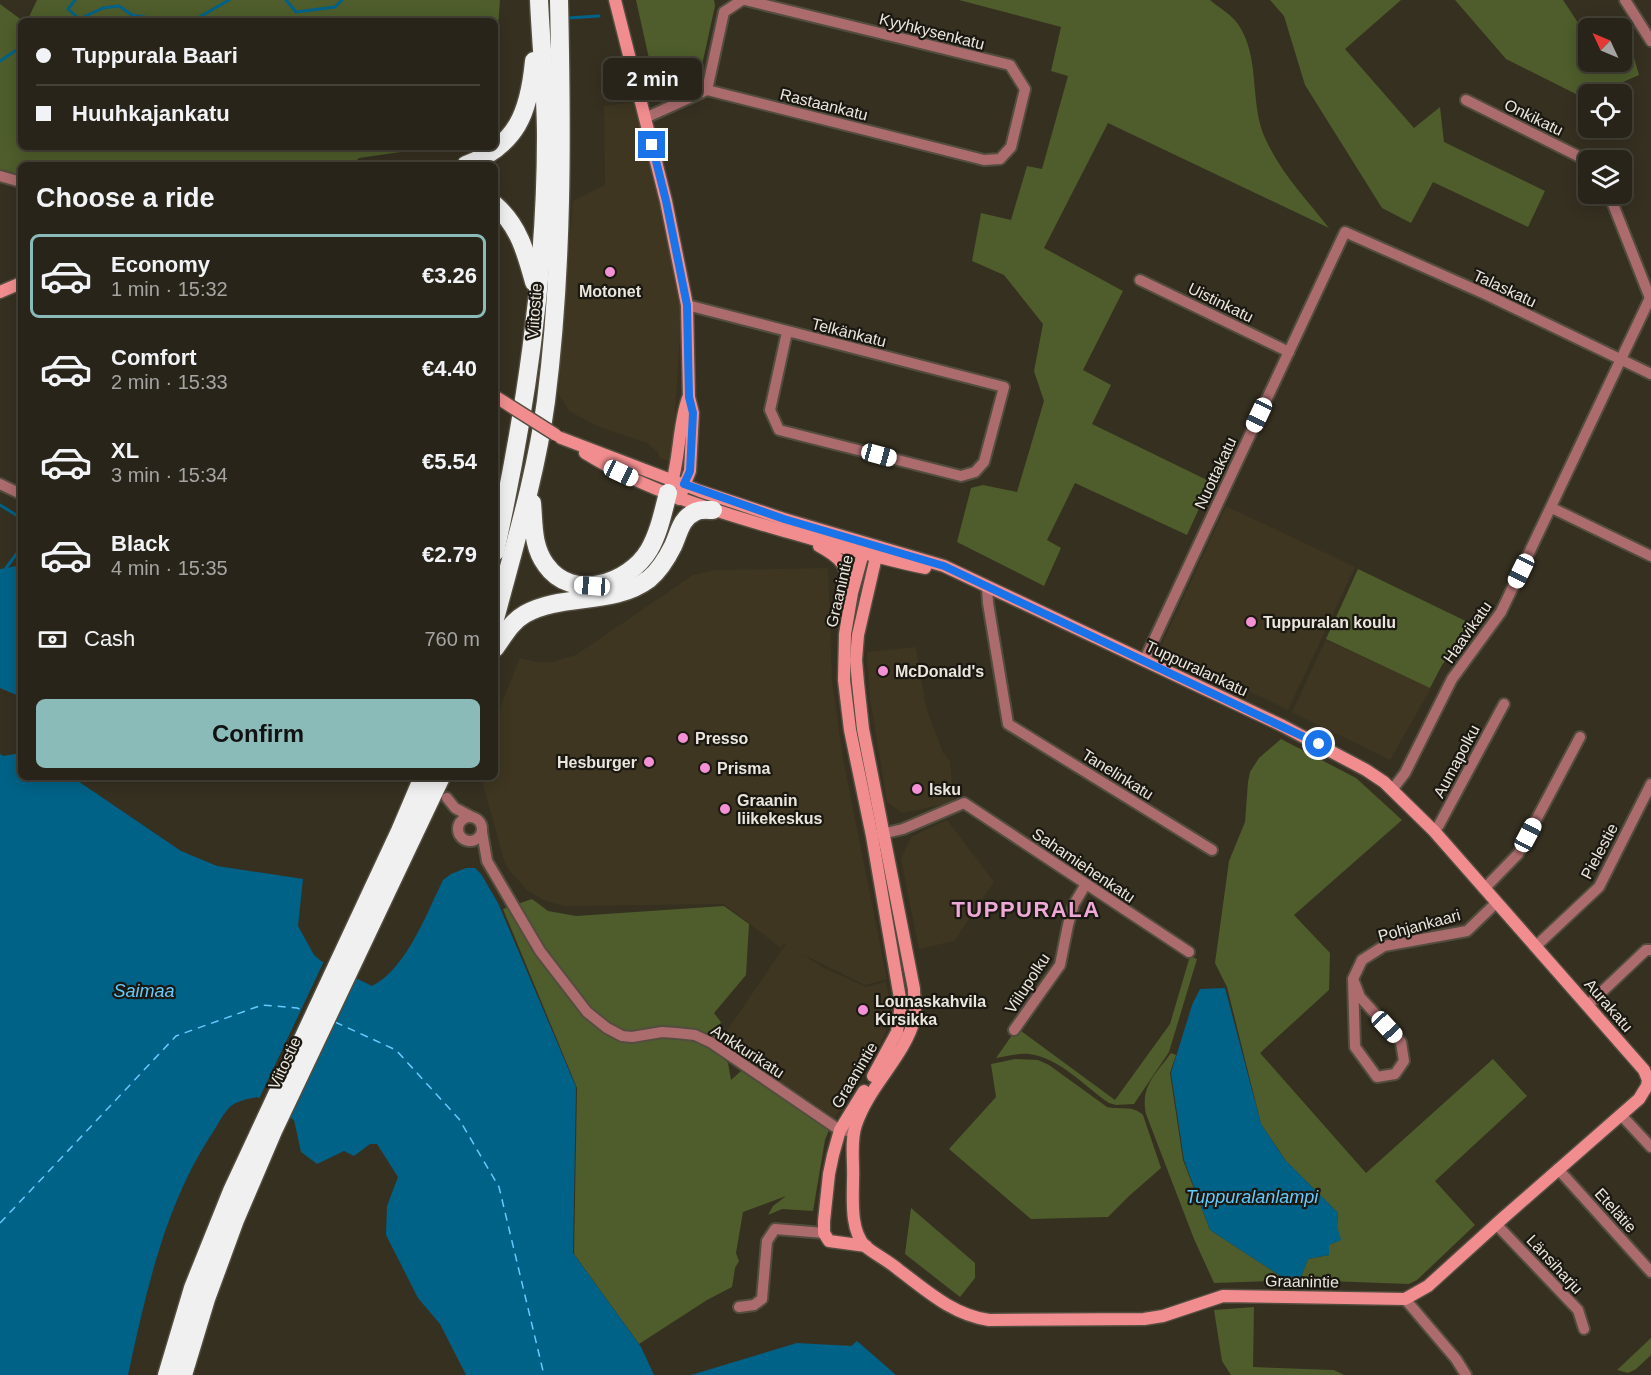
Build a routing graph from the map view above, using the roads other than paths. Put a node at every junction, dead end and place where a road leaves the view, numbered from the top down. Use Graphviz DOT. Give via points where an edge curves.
graph roads {
  1 [pos="559,0"];
  2 [pos="615,0"];
  3 [pos="743,0"];
  4 [pos="1625,0"];
  5 [pos="539,4"];
  6 [pos="1651,41"];
  7 [pos="707,90"];
  8 [pos="1466,100"];
  9 [pos="645,118"];
  10 [pos="498,148"];
  11 [pos="495,150"];
  12 [pos="1578,156"];
  13 [pos="1000,159"];
  14 [pos="472,162"];
  15 [pos="0,176"];
  16 [pos="18,181"];
  17 [pos="1613,204"];
  18 [pos="498,208"];
  19 [pos="1345,232"];
  20 [pos="1140,280"];
  21 [pos="18,285"];
  22 [pos="0,292"];
  23 [pos="537,293"];
  24 [pos="687,305"];
  25 [pos="1648,313"];
  26 [pos="787,332"];
  27 [pos="1289,352"];
  28 [pos="1621,359"];
  29 [pos="1651,374"];
  30 [pos="498,397"];
  31 [pos="0,484"];
  32 [pos="531,485"];
  33 [pos="676,489"];
  34 [pos="18,493"];
  35 [pos="1552,508"];
  36 [pos="713,510"];
  37 [pos="797,534"];
  38 [pos="498,537"];
  39 [pos="870,552"];
  40 [pos="1651,556"];
  41 [pos="985,586"];
  42 [pos="852,593"];
  43 [pos="603,597"];
  44 [pos="498,608"];
  45 [pos="498,644"];
  46 [pos="1144,661"];
  47 [pos="1504,704"];
  48 [pos="1580,737"];
  49 [pos="422,780"];
  50 [pos="439,780"];
  51 [pos="1651,784"];
  52 [pos="1392,790"];
  53 [pos="447,798"];
  54 [pos="455,808"];
  55 [pos="472,817"];
  56 [pos="458,827"];
  57 [pos="1434,831"];
  58 [pos="482,832"];
  59 [pos="877,835"];
  60 [pos="465,840"];
  61 [pos="1212,850"];
  62 [pos="487,861"];
  63 [pos="1086,884"];
  64 [pos="1484,889"];
  65 [pos="1496,903"];
  66 [pos="1535,947"];
  67 [pos="352,949"];
  68 [pos="1651,950"];
  69 [pos="1189,952"];
  70 [pos="1353,979"];
  71 [pos="1588,1005"];
  72 [pos="1014,1030"];
  73 [pos="1622,1116"];
  74 [pos="267,1128"];
  75 [pos="840,1130"];
  76 [pos="854,1133"];
  77 [pos="1651,1147"];
  78 [pos="1558,1169"];
  79 [pos="1496,1224"];
  80 [pos="824,1233"];
  81 [pos="866,1246"];
  82 [pos="1651,1272"];
  83 [pos="1405,1299"];
  84 [pos="739,1307"];
  85 [pos="1584,1329"];
  86 [pos="167,1375"];
  87 [pos="183,1375"];
  88 [pos="1466,1375"];
  1 -- 32 [label="highway, Viitostie" via="562,134 554,325"];
  2 -- 9 [label="street"];
  3 -- 7 [label="street, Kyyhkysenkatu" via="724,12"];
  3 -- 13 [label="street, Kyyhkysenkatu" via="1010,65 1026,89 1011,147"];
  4 -- 6 [label="street"];
  5 -- 10 [label="highway" via="532,83 522,116"];
  5 -- 23 [label="highway, Viitostie" via="546,136"];
  7 -- 9 [label="street"];
  7 -- 13 [label="street, Rastaankatu" via="984,160"];
  8 -- 12 [label="street, Onkikatu"];
  9 -- 24 [label="street"];
  11 -- 14 [label="highway"];
  15 -- 16 [label="street"];
  17 -- 25 [label="street" via="1650,298"];
  18 -- 23 [label="highway" via="514,225 522,242"];
  19 -- 27 [label="street, Nuottakatu"];
  19 -- 28 [label="street, Talaskatu"];
  20 -- 27 [label="street, Uistinkatu"];
  21 -- 22 [label="street"];
  23 -- 38 [label="highway, Viitostie" via="521,426"];
  24 -- 26 [label="street, Telkänkatu"];
  24 -- 33 [label="street" via="689,397 683,413"];
  25 -- 28 [label="street"];
  26 -- 26 [label="street, Telkänkatu" via="1004,387 984,462 975,472 961,477 779,430 770,410"];
  27 -- 46 [label="street, Nuottakatu"];
  28 -- 29 [label="street, Talaskatu"];
  28 -- 35 [label="street, Haavikatu"];
  30 -- 33 [label="street, Tuppuralankatu, bridge" via="605,466"];
  31 -- 34 [label="street"];
  32 -- 33 [label="highway" via="536,543 547,567 576,584 592,586 624,575 638,564 648,551"];
  32 -- 44 [label="highway, Viitostie"];
  33 -- 36 [label="street, Tuppuralankatu"];
  33 -- 39 [label="street, Tuppuralankatu" via="784,519"];
  33 -- 43 [label="highway" via="663,547 649,567"];
  35 -- 40 [label="street"];
  35 -- 52 [label="street, Haavikatu" via="1501,612 1452,680 1405,773"];
  36 -- 37 [label="street, Tuppuralankatu"];
  36 -- 43 [label="highway" via="687,516 663,565 648,579"];
  37 -- 39 [label="street, Tuppuralankatu"];
  37 -- 42 [label="street" via="840,559 848,572"];
  39 -- 41 [label="street, Tuppuralankatu"];
  39 -- 42 [label="street, Graanintie"];
  39 -- 59 [label="street, Graanintie" via="856,660"];
  41 -- 46 [label="street, Tuppuralankatu"];
  41 -- 61 [label="street, Tanelinkatu" via="1008,724"];
  42 -- 59 [label="street, Graanintie" via="845,634 844,680 850,730"];
  43 -- 45 [label="highway" via="550,605 524,615"];
  46 -- 52 [label="street, Tuppuralankatu" via="1338,754"];
  47 -- 57 [label="street, Aumapolku"];
  48 -- 64 [label="street" via="1518,854"];
  49 -- 67 [label="highway, Viitostie"];
  50 -- 67 [label="highway, Viitostie"];
  51 -- 66 [label="street, Pielestie" via="1599,887"];
  52 -- 57 [label="street, Aurakatu"];
  53 -- 54 [label="street"];
  54 -- 55 [label="street"];
  54 -- 56 [label="street"];
  55 -- 56 [label="street" via="465,818"];
  55 -- 58 [label="street" via="480,823"];
  56 -- 60 [label="street"];
  57 -- 64 [label="street, Aurakatu"];
  58 -- 60 [label="street" via="473,841"];
  58 -- 62 [label="street, Ankkurikatu"];
  59 -- 63 [label="street, Sahamiehenkatu" via="903,829 963,802"];
  59 -- 75 [label="street, Graanintie" via="901,1004 890,1048"];
  59 -- 76 [label="street, Graanintie" via="914,989 915,1015 905,1043 867,1100"];
  60 -- 62 [label="street, Ankkurikatu"];
  62 -- 75 [label="street, Ankkurikatu" via="540,951 587,1012 607,1028 632,1037 662,1032 695,1035"];
  63 -- 69 [label="street, Sahamiehenkatu"];
  63 -- 72 [label="street, Viilupolku" via="1074,904 1060,965"];
  64 -- 65 [label="street, Aurakatu"];
  65 -- 66 [label="street, Aurakatu"];
  65 -- 70 [label="street, Pohjankaari" via="1467,931 1384,946 1362,960"];
  66 -- 71 [label="street, Aurakatu"];
  67 -- 74 [label="highway, Viitostie"];
  68 -- 71 [label="street" via="1646,950"];
  70 -- 70 [label="street" via="1355,1047 1377,1077 1395,1074 1404,1061 1401,1041 1360,997"];
  71 -- 73 [label="street, Aurakatu" via="1647,1075 1644,1092"];
  73 -- 77 [label="street"];
  73 -- 78 [label="street, Aurakatu"];
  74 -- 86 [label="highway, Viitostie" via="204,1256"];
  74 -- 87 [label="highway, Viitostie"];
  75 -- 76 [label="street, Ankkurikatu"];
  75 -- 80 [label="street, Graanintie" via="829,1174"];
  76 -- 81 [label="street, Graanintie" via="855,1224"];
  78 -- 79 [label="street, Aurakatu"];
  78 -- 82 [label="street, Etelätie"];
  79 -- 83 [label="street, Aurakatu" via="1428,1286"];
  79 -- 85 [label="street, Länsiharju" via="1578,1310"];
  80 -- 81 [label="street, Graanintie" via="829,1241"];
  80 -- 84 [label="street" via="775,1229 767,1241 762,1299 754,1305"];
  81 -- 83 [label="street, Graanintie" via="952,1309 989,1320 1144,1319 1223,1296"];
  83 -- 88 [label="street"];
}
